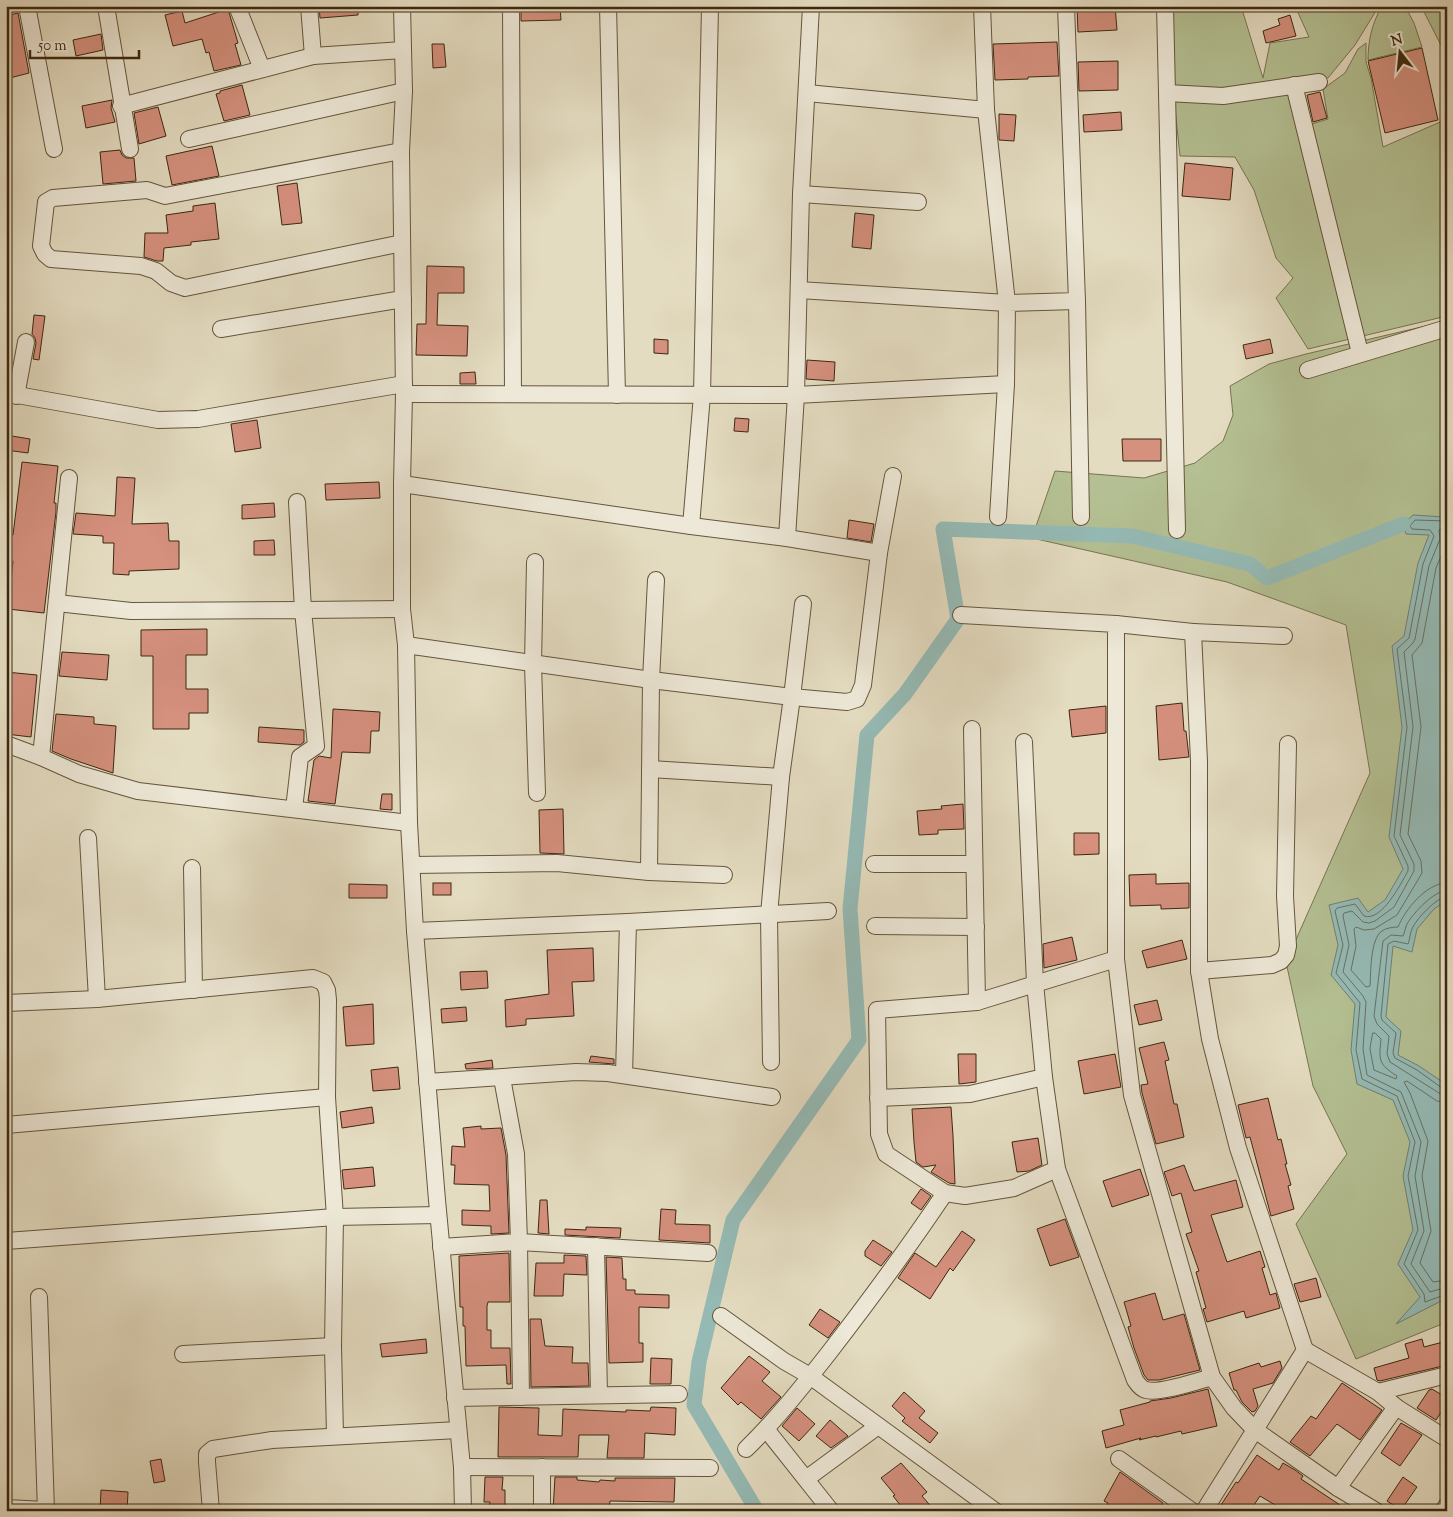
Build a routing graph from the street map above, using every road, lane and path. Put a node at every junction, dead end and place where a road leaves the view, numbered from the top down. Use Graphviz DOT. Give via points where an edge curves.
graph roads {
  1 [pos="27,6"];
  2 [pos="106,6"];
  3 [pos="237,6"];
  4 [pos="309,6"];
  5 [pos="402,6"];
  6 [pos="511,6"];
  7 [pos="608,6"];
  8 [pos="710,6"];
  9 [pos="811,6"];
  10 [pos="982,6"];
  11 [pos="1066,6"];
  12 [pos="1165,6"];
  13 [pos="403,50"];
  14 [pos="313,56"];
  15 [pos="262,69"];
  16 [pos="1319,82"];
  17 [pos="1294,85"];
  18 [pos="404,91"];
  19 [pos="807,93"];
  20 [pos="1167,93"];
  21 [pos="121,106"];
  22 [pos="986,110"];
  23 [pos="189,140"];
  24 [pos="54,149"];
  25 [pos="130,149"];
  26 [pos="401,151"];
  27 [pos="801,194"];
  28 [pos="918,202"];
  29 [pos="402,243"];
  30 [pos="799,290"];
  31 [pos="403,299"];
  32 [pos="1077,301"];
  33 [pos="1007,303"];
  34 [pos="1447,328"];
  35 [pos="221,329"];
  36 [pos="26,342"];
  37 [pos="1360,353"];
  38 [pos="1308,370"];
  39 [pos="1006,384"];
  40 [pos="404,389"];
  41 [pos="11,394"];
  42 [pos="513,394"];
  43 [pos="617,395"];
  44 [pos="702,395"];
  45 [pos="796,395"];
  46 [pos="893,476"];
  47 [pos="69,478"];
  48 [pos="402,484"];
  49 [pos="297,502"];
  50 [pos="998,517"];
  51 [pos="1081,517"];
  52 [pos="691,526"];
  53 [pos="1177,530"];
  54 [pos="787,538"];
  55 [pos="879,554"];
  56 [pos="535,562"];
  57 [pos="656,580"];
  58 [pos="56,603"];
  59 [pos="803,604"];
  60 [pos="402,609"];
  61 [pos="303,610"];
  62 [pos="961,615"];
  63 [pos="1116,624"];
  64 [pos="1193,632"];
  65 [pos="1284,636"];
  66 [pos="406,645"];
  67 [pos="533,664"];
  68 [pos="651,680"];
  69 [pos="792,697"];
  70 [pos="972,729"];
  71 [pos="1024,742"];
  72 [pos="6,744"];
  73 [pos="1288,744"];
  74 [pos="41,757"];
  75 [pos="650,769"];
  76 [pos="781,777"];
  77 [pos="537,793"];
  78 [pos="294,809"];
  79 [pos="409,823"];
  80 [pos="88,838"];
  81 [pos="874,864"];
  82 [pos="974,864"];
  83 [pos="412,865"];
  84 [pos="192,868"];
  85 [pos="649,872"];
  86 [pos="724,874"];
  87 [pos="828,912"];
  88 [pos="768,915"];
  89 [pos="628,922"];
  90 [pos="875,926"];
  91 [pos="976,926"];
  92 [pos="414,931"];
  93 [pos="1116,959"];
  94 [pos="1199,971"];
  95 [pos="1035,983"];
  96 [pos="194,990"];
  97 [pos="97,999"];
  98 [pos="977,1002"];
  99 [pos="6,1003"];
  100 [pos="771,1062"];
  101 [pos="624,1075"];
  102 [pos="1044,1077"];
  103 [pos="502,1078"];
  104 [pos="428,1082"];
  105 [pos="327,1097"];
  106 [pos="772,1097"];
  107 [pos="878,1098"];
  108 [pos="6,1125"];
  109 [pos="1057,1169"];
  110 [pos="945,1193"];
  111 [pos="438,1215"];
  112 [pos="335,1217"];
  113 [pos="6,1241"];
  114 [pos="519,1242"];
  115 [pos="596,1246"];
  116 [pos="441,1248"];
  117 [pos="708,1253"];
  118 [pos="39,1297"];
  119 [pos="721,1316"];
  120 [pos="332,1346"];
  121 [pos="1305,1350"];
  122 [pos="183,1354"];
  123 [pos="1447,1375"];
  124 [pos="810,1376"];
  125 [pos="1212,1377"];
  126 [pos="1378,1392"];
  127 [pos="679,1394"];
  128 [pos="599,1395"];
  129 [pos="521,1397"];
  130 [pos="455,1398"];
  131 [pos="1396,1407"];
  132 [pos="878,1426"];
  133 [pos="766,1429"];
  134 [pos="458,1430"];
  135 [pos="1255,1430"];
  136 [pos="335,1436"];
  137 [pos="1447,1439"];
  138 [pos="746,1450"];
  139 [pos="1119,1459"];
  140 [pos="462,1467"];
  141 [pos="542,1467"];
  142 [pos="710,1468"];
  143 [pos="806,1480"];
  144 [pos="1338,1488"];
  145 [pos="1447,1505"];
  146 [pos="6,1508"];
  147 [pos="46,1510"];
  148 [pos="992,1510"];
  149 [pos="211,1511"];
  150 [pos="463,1511"];
  151 [pos="542,1511"];
  152 [pos="831,1511"];
  153 [pos="1192,1511"];
  154 [pos="1204,1511"];
  155 [pos="1376,1511"];
  156 [pos="1443,1511"];
  1 -- 24 [label="street"];
  2 -- 21 [label="street"];
  3 -- 15 [label="street"];
  4 -- 14 [label="street"];
  5 -- 13 [label="street"];
  6 -- 42 [label="street"];
  7 -- 43 [label="street"];
  8 -- 44 [label="street"];
  9 -- 19 [label="street"];
  10 -- 22 [label="street"];
  11 -- 32 [label="street"];
  12 -- 20 [label="street"];
  13 -- 14 [label="street"];
  13 -- 18 [label="street"];
  14 -- 15 [label="street"];
  15 -- 21 [label="street"];
  16 -- 17 [label="street"];
  17 -- 20 [label="street" via="1223,96"];
  17 -- 37 [label="street"];
  18 -- 23 [label="street"];
  18 -- 26 [label="street"];
  19 -- 22 [label="street"];
  19 -- 27 [label="street"];
  20 -- 53 [label="street"];
  21 -- 25 [label="street"];
  22 -- 33 [label="street"];
  26 -- 29 [label="street"];
  26 -- 29 [label="street" via="165,196 147,190 53,198 46,202 41,246 51,259 142,266 185,288"];
  27 -- 28 [label="street"];
  27 -- 30 [label="street"];
  29 -- 31 [label="street"];
  30 -- 33 [label="street"];
  30 -- 45 [label="street"];
  31 -- 35 [label="street"];
  31 -- 40 [label="street"];
  32 -- 33 [label="street"];
  32 -- 51 [label="street"];
  33 -- 39 [label="street"];
  34 -- 37 [label="street"];
  36 -- 41 [label="street"];
  37 -- 38 [label="street"];
  39 -- 45 [label="street"];
  39 -- 50 [label="street"];
  40 -- 41 [label="street" via="198,419 168,420"];
  40 -- 42 [label="street"];
  40 -- 48 [label="street"];
  42 -- 43 [label="street"];
  43 -- 44 [label="street"];
  44 -- 45 [label="street"];
  44 -- 52 [label="street"];
  45 -- 54 [label="street"];
  46 -- 55 [label="street"];
  47 -- 58 [label="street"];
  48 -- 52 [label="street"];
  48 -- 60 [label="street"];
  49 -- 61 [label="street"];
  52 -- 54 [label="street"];
  54 -- 55 [label="street"];
  55 -- 69 [label="street" via="863,685 857,699 847,702"];
  56 -- 67 [label="street"];
  57 -- 68 [label="street"];
  58 -- 61 [label="street" via="131,610"];
  58 -- 74 [label="street"];
  59 -- 69 [label="street"];
  60 -- 61 [label="street"];
  60 -- 66 [label="street"];
  61 -- 78 [label="street" via="316,746 300,757"];
  62 -- 63 [label="street"];
  63 -- 64 [label="street"];
  63 -- 93 [label="street"];
  64 -- 65 [label="street"];
  64 -- 94 [label="street" via="1199,761"];
  66 -- 67 [label="street"];
  66 -- 79 [label="street"];
  67 -- 68 [label="street"];
  67 -- 77 [label="street"];
  68 -- 69 [label="street"];
  68 -- 75 [label="street"];
  69 -- 76 [label="street"];
  70 -- 82 [label="street"];
  71 -- 95 [label="street"];
  72 -- 74 [label="street"];
  73 -- 94 [label="street" via="1284,896 1286,955 1272,965"];
  74 -- 78 [label="street" via="79,774 138,790"];
  75 -- 76 [label="street"];
  75 -- 85 [label="street"];
  76 -- 88 [label="street"];
  78 -- 79 [label="street"];
  79 -- 83 [label="street"];
  80 -- 97 [label="street"];
  81 -- 82 [label="street"];
  82 -- 91 [label="street"];
  83 -- 85 [label="street" via="557,863"];
  83 -- 92 [label="street"];
  84 -- 96 [label="street"];
  85 -- 86 [label="street"];
  87 -- 88 [label="street"];
  88 -- 89 [label="street"];
  88 -- 100 [label="street"];
  89 -- 92 [label="street"];
  89 -- 101 [label="street"];
  90 -- 91 [label="street"];
  91 -- 98 [label="street"];
  92 -- 104 [label="street"];
  93 -- 95 [label="street"];
  93 -- 125 [label="street" via="1132,1102"];
  94 -- 121 [label="street" via="1210,1039 1238,1148"];
  95 -- 98 [label="street"];
  95 -- 102 [label="street"];
  96 -- 97 [label="street"];
  96 -- 105 [label="street" via="313,978 323,982 328,1000"];
  97 -- 99 [label="street"];
  98 -- 107 [label="street" via="877,1010"];
  101 -- 103 [label="street" via="576,1072"];
  101 -- 106 [label="street"];
  102 -- 107 [label="street" via="970,1094"];
  102 -- 109 [label="street"];
  103 -- 104 [label="street"];
  103 -- 114 [label="street" via="516,1154"];
  104 -- 111 [label="street"];
  105 -- 108 [label="street"];
  105 -- 112 [label="street"];
  107 -- 110 [label="street" via="879,1134 886,1154"];
  109 -- 110 [label="street" via="1014,1188 966,1196"];
  109 -- 125 [label="street" via="1134,1380 1145,1390 1152,1391"];
  110 -- 124 [label="street" via="868,1302"];
  111 -- 112 [label="street"];
  111 -- 116 [label="street"];
  112 -- 113 [label="street"];
  112 -- 120 [label="street"];
  114 -- 115 [label="street"];
  114 -- 116 [label="street"];
  114 -- 129 [label="street"];
  115 -- 117 [label="street"];
  115 -- 128 [label="street"];
  116 -- 130 [label="street"];
  118 -- 147 [label="street"];
  119 -- 124 [label="street"];
  120 -- 122 [label="street"];
  120 -- 136 [label="street"];
  121 -- 126 [label="street"];
  121 -- 135 [label="street"];
  123 -- 126 [label="street"];
  124 -- 132 [label="street"];
  124 -- 133 [label="street"];
  125 -- 135 [label="street"];
  126 -- 131 [label="street"];
  127 -- 128 [label="street"];
  128 -- 129 [label="street"];
  129 -- 130 [label="street"];
  130 -- 134 [label="street"];
  131 -- 137 [label="street"];
  131 -- 144 [label="street"];
  132 -- 143 [label="street"];
  132 -- 148 [label="street"];
  133 -- 138 [label="street"];
  133 -- 143 [label="street"];
  134 -- 136 [label="street"];
  134 -- 140 [label="street"];
  135 -- 144 [label="street"];
  135 -- 154 [label="street"];
  136 -- 149 [label="street" via="272,1440 214,1449 207,1454"];
  139 -- 153 [label="street"];
  140 -- 141 [label="street"];
  140 -- 150 [label="street"];
  141 -- 142 [label="street"];
  141 -- 151 [label="street"];
  143 -- 152 [label="street"];
  144 -- 155 [label="street"];
  145 -- 156 [label="street"];
  146 -- 147 [label="street"];
}
